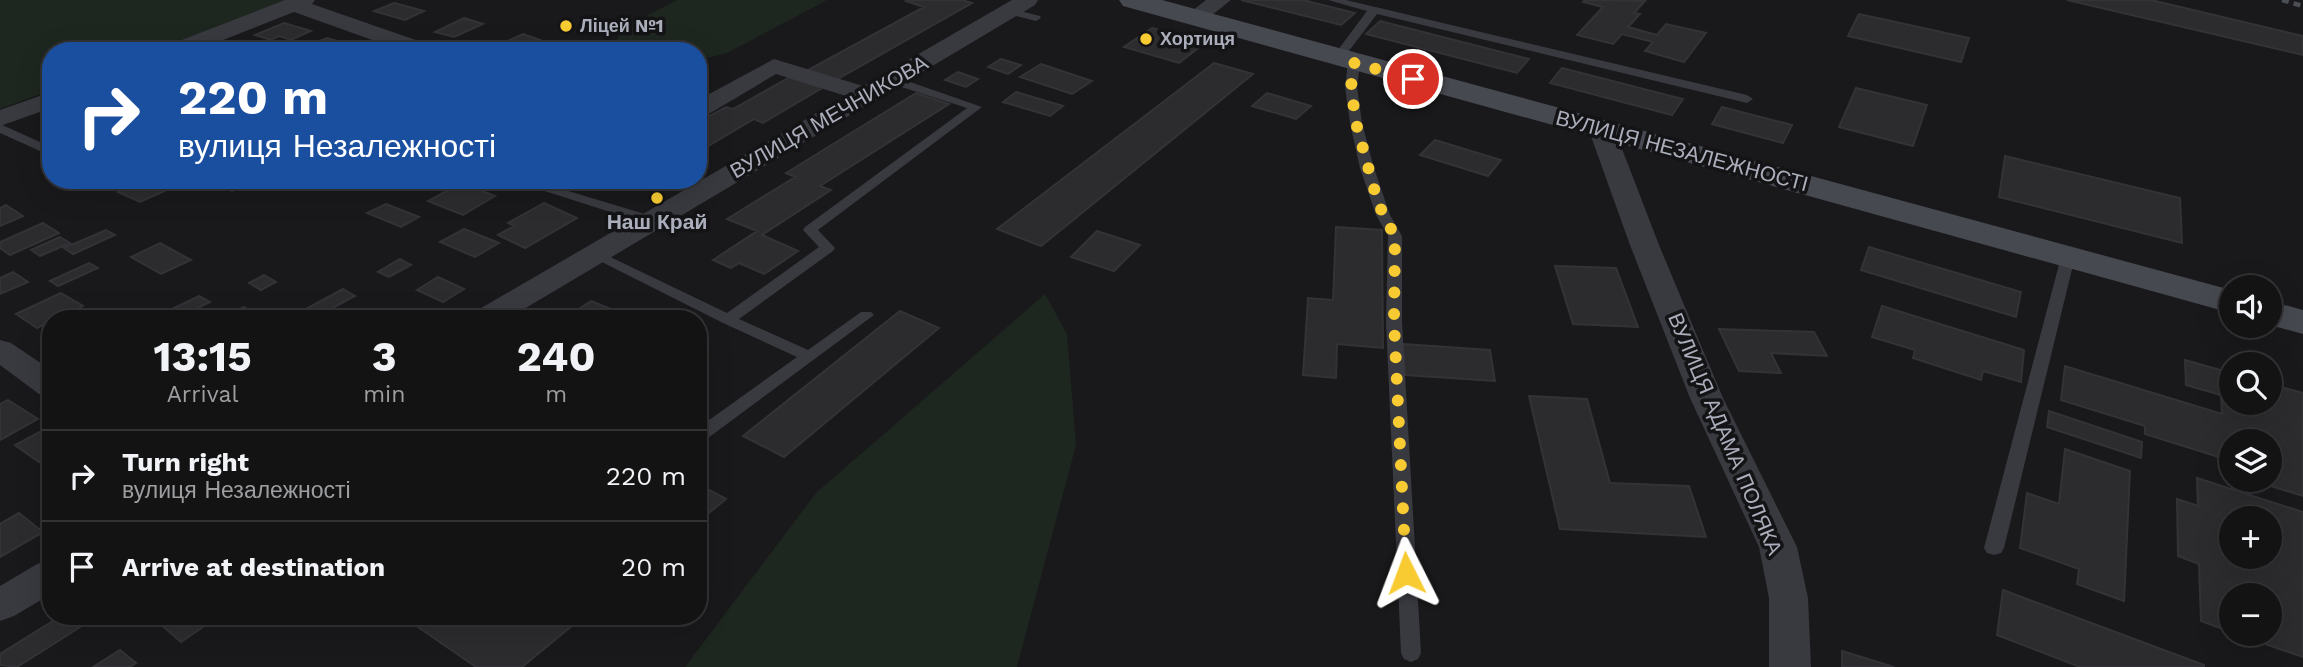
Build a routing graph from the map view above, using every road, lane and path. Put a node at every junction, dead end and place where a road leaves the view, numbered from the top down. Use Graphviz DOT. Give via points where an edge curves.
graph roads {
  1 [pos="1132,0"];
  2 [pos="1220,0"];
  3 [pos="1333,0"];
  4 [pos="298,2"];
  5 [pos="1023,10"];
  6 [pos="1374,10"];
  7 [pos="1194,18"];
  8 [pos="197,42"];
  9 [pos="402,42"];
  10 [pos="1346,60"];
  11 [pos="893,80"];
  12 [pos="867,95"];
  13 [pos="1747,99"];
  14 [pos="42,103"];
  15 [pos="707,105"];
  16 [pos="0,119"];
  17 [pos="0,128"];
  18 [pos="1601,128"];
  19 [pos="42,148"];
  20 [pos="707,188"];
  21 [pos="548,189"];
  22 [pos="706,189"];
  23 [pos="653,220"];
  24 [pos="595,255"];
  25 [pos="2068,257"];
  26 [pos="2219,299"];
  27 [pos="501,310"];
  28 [pos="866,315"];
  29 [pos="2282,316"];
  30 [pos="728,320"];
  31 [pos="2303,322"];
  32 [pos="0,350"];
  33 [pos="808,356"];
  34 [pos="42,380"];
  35 [pos="707,430"];
  36 [pos="1994,548"];
  37 [pos="42,580"];
  38 [pos="0,605"];
  39 [pos="1411,653"];
  40 [pos="1790,667"];
  1 -- 7 [label="main road, ВУЛИЦЯ НЕЗАЛЕЖНОСТІ"];
  2 -- 7 [label="street"];
  3 -- 6 [label="lane"];
  4 -- 8 [label="street"];
  4 -- 9 [label="street"];
  5 -- 11 [label="street, ВУЛИЦЯ МЕЧНИКОВА"];
  6 -- 10 [label="lane"];
  6 -- 13 [label="lane"];
  7 -- 10 [label="main road, ВУЛИЦЯ НЕЗАЛЕЖНОСТІ"];
  10 -- 18 [label="main road, ВУЛИЦЯ НЕЗАЛЕЖНОСТІ"];
  10 -- 39 [label="lane" via="1359,134 1383,215 1395,236 1394,321"];
  11 -- 12 [label="street, ВУЛИЦЯ МЕЧНИКОВА"];
  11 -- 30 [label="lane" via="976,107 810,230 828,248"];
  12 -- 15 [label="street" via="774,66"];
  12 -- 20 [label="street, ВУЛИЦЯ МЕЧНИКОВА"];
  14 -- 16 [label="street"];
  17 -- 19 [label="lane"];
  18 -- 25 [label="main road, ВУЛИЦЯ НЕЗАЛЕЖНОСТІ"];
  18 -- 40 [label="street, ВУЛИЦЯ АДАМА ПОЛЯКА" via="1724,438 1772,532 1786,583"];
  21 -- 23 [label="lane"];
  22 -- 23 [label="street, ВУЛИЦЯ МЕЧНИКОВА"];
  23 -- 24 [label="street, ВУЛИЦЯ МЕЧНИКОВА"];
  24 -- 27 [label="street, ВУЛИЦЯ МЕЧНИКОВА"];
  24 -- 30 [label="lane"];
  25 -- 26 [label="main road, ВУЛИЦЯ НЕЗАЛЕЖНОСТІ"];
  25 -- 36 [label="lane"];
  28 -- 33 [label="lane"];
  29 -- 31 [label="main road"];
  30 -- 33 [label="lane"];
  32 -- 34 [label="street"];
  33 -- 35 [label="lane"];
  37 -- 38 [label="street"];
}
